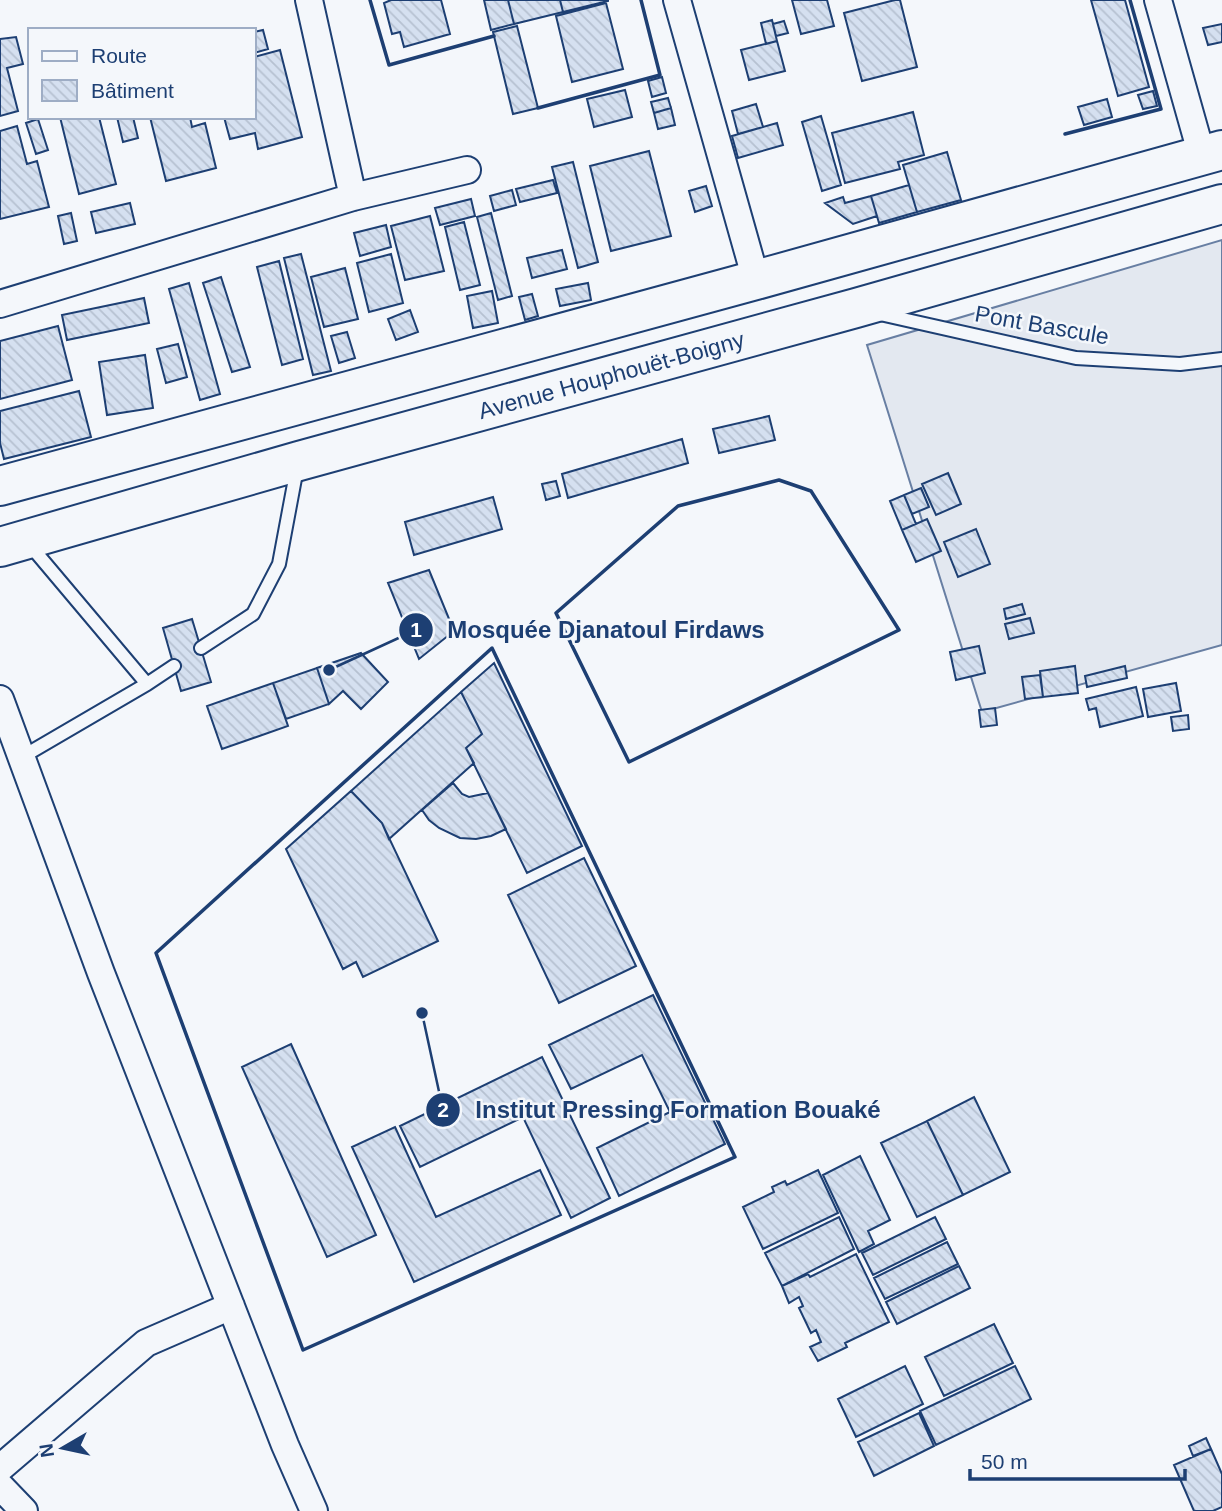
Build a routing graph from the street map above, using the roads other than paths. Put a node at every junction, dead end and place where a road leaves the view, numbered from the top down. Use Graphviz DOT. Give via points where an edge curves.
graph roads {
  1 [pos="309,0"];
  2 [pos="677,0"];
  3 [pos="1158,0"];
  4 [pos="1212,153"];
  5 [pos="467,170"];
  6 [pos="353,197"];
  7 [pos="1222,204"];
  8 [pos="756,280"];
  9 [pos="0,304"];
  10 [pos="856,309"];
  11 [pos="1222,359"];
  12 [pos="299,461"];
  13 [pos="0,486"];
  14 [pos="13,544"];
  15 [pos="201,648"];
  16 [pos="174,666"];
  17 [pos="146,684"];
  18 [pos="0,699"];
  19 [pos="22,757"];
  20 [pos="230,1306"];
  21 [pos="0,1468"];
  22 [pos="0,1486"];
  23 [pos="24,1511"];
  24 [pos="314,1511"];
  1 -- 6 [label="street"];
  2 -- 8 [label="street"];
  3 -- 4 [label="street"];
  4 -- 8 [label="highway"];
  5 -- 6 [label="street"];
  6 -- 9 [label="street"];
  7 -- 10 [label="highway, Avenue Houphouët-Boigny"];
  8 -- 13 [label="highway"];
  10 -- 11 [label="lane, Pont Bascule" via="1076,358 1180,364"];
  10 -- 12 [label="highway, Avenue Houphouët-Boigny"];
  12 -- 14 [label="highway, Avenue Houphouët-Boigny"];
  12 -- 15 [label="lane" via="279,564 253,614"];
  14 -- 17 [label="lane"];
  16 -- 17 [label="lane"];
  17 -- 19 [label="lane"];
  18 -- 19 [label="street"];
  19 -- 20 [label="street"];
  20 -- 21 [label="street" via="146,1343"];
  20 -- 24 [label="street"];
  22 -- 23 [label="street"];
}
